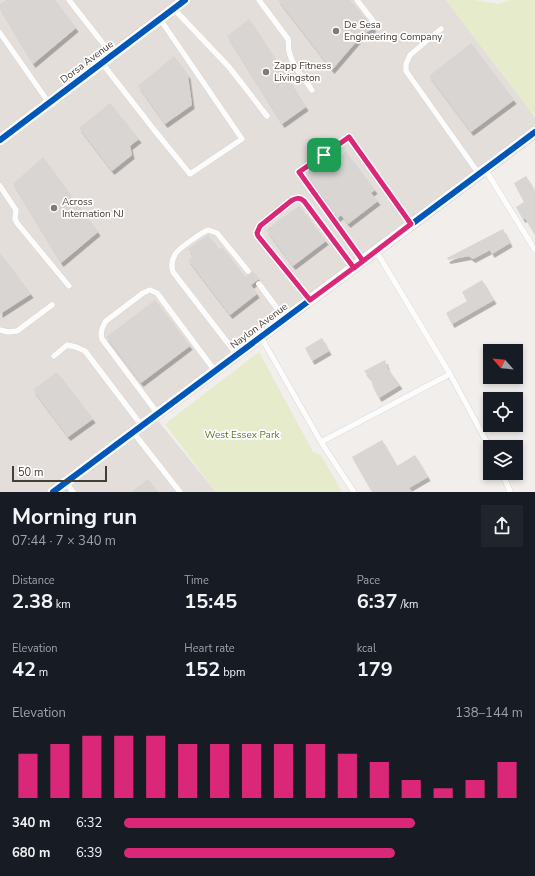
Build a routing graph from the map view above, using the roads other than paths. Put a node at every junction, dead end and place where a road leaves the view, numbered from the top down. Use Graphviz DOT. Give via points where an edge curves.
graph roads {
  1 [pos="69,0"];
  2 [pos="259,0"];
  3 [pos="357,0"];
  4 [pos="179,3"];
  5 [pos="160,19"];
  6 [pos="377,26"];
  7 [pos="441,28"];
  8 [pos="0,33"];
  9 [pos="112,55"];
  10 [pos="102,63"];
  11 [pos="312,90"];
  12 [pos="49,103"];
  13 [pos="267,116"];
  14 [pos="535,132"];
  15 [pos="0,140"];
  16 [pos="482,171"];
  17 [pos="0,186"];
  18 [pos="411,224"];
  19 [pos="535,250"];
  20 [pos="376,251"];
  21 [pos="363,261"];
  22 [pos="354,268"];
  23 [pos="248,271"];
  24 [pos="259,284"];
  25 [pos="69,286"];
  26 [pos="310,300"];
  27 [pos="52,305"];
  28 [pos="285,319"];
  29 [pos="0,330"];
  30 [pos="261,337"];
  31 [pos="237,355"];
  32 [pos="54,356"];
  33 [pos="215,371"];
  34 [pos="450,374"];
  35 [pos="158,414"];
  36 [pos="137,429"];
  37 [pos="486,440"];
  38 [pos="322,442"];
  39 [pos="505,480"];
  40 [pos="69,488"];
  41 [pos="54,492"];
  42 [pos="180,492"];
  43 [pos="354,492"];
  44 [pos="509,492"];
  1 -- 9 [label="lane"];
  2 -- 11 [label="lane" via="288,38 288,50 294,66"];
  3 -- 6 [label="lane"];
  4 -- 5 [label="street, Dorsa Avenue"];
  4 -- 13 [label="lane"];
  5 -- 9 [label="street, Dorsa Avenue"];
  5 -- 10 [label="lane" via="242,139 190,174"];
  7 -- 16 [label="lane" via="410,55 406,71"];
  8 -- 12 [label="lane"];
  9 -- 10 [label="street, Dorsa Avenue"];
  10 -- 12 [label="street, Dorsa Avenue"];
  12 -- 15 [label="street, Dorsa Avenue"];
  14 -- 16 [label="street, Naylon Avenue"];
  16 -- 18 [label="street, Naylon Avenue"];
  16 -- 19 [label="lane"];
  17 -- 25 [label="lane" via="16,210 17,223"];
  18 -- 20 [label="street, Naylon Avenue"];
  18 -- 21 [label="lane" via="349,137 299,172"];
  20 -- 21 [label="street, Naylon Avenue"];
  20 -- 34 [label="lane"];
  21 -- 22 [label="street, Naylon Avenue"];
  22 -- 26 [label="street, Naylon Avenue"];
  22 -- 26 [label="lane" via="304,201 296,198 291,201 260,226 257,233"];
  23 -- 31 [label="lane" via="217,233 208,230 176,253 172,261 173,272"];
  24 -- 28 [label="lane"];
  26 -- 28 [label="street, Naylon Avenue"];
  27 -- 29 [label="lane" via="18,331"];
  28 -- 30 [label="street, Naylon Avenue"];
  30 -- 31 [label="street, Naylon Avenue"];
  30 -- 38 [label="lane"];
  31 -- 33 [label="street, Naylon Avenue"];
  32 -- 36 [label="lane" via="67,345 85,351"];
  33 -- 35 [label="street, Naylon Avenue"];
  33 -- 35 [label="lane" via="157,293 150,290 143,293 106,322 101,335"];
  34 -- 37 [label="lane"];
  34 -- 38 [label="lane"];
  35 -- 36 [label="street, Naylon Avenue"];
  36 -- 40 [label="street, Naylon Avenue"];
  36 -- 42 [label="lane"];
  38 -- 43 [label="lane"];
  39 -- 44 [label="lane"];
  40 -- 41 [label="street, Naylon Avenue"];
}
